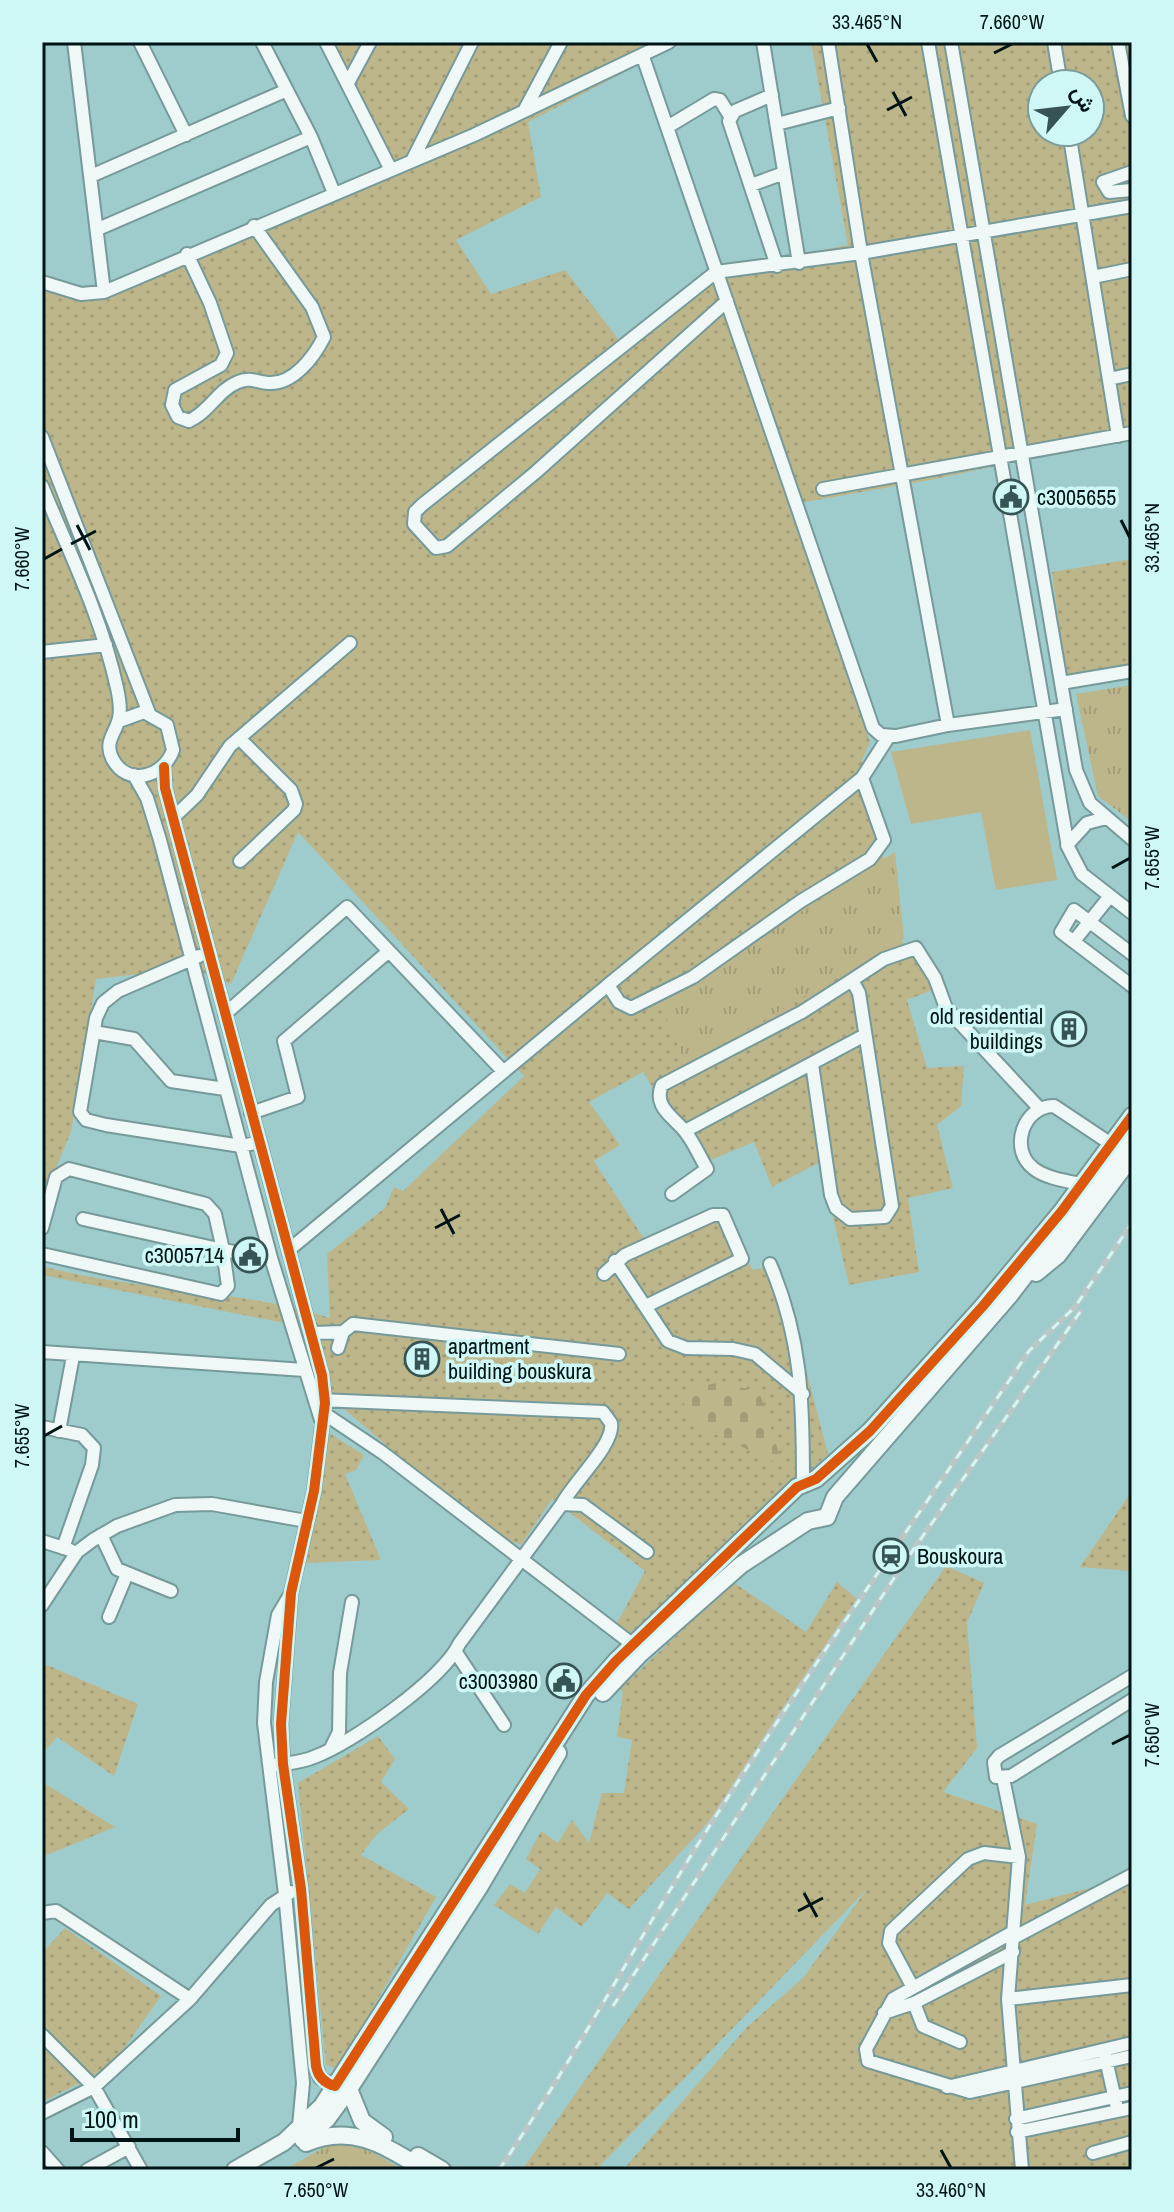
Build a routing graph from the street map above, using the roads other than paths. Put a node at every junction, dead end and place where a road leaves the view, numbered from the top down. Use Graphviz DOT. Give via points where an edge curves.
graph roads {
  1 [pos="74,42"];
  2 [pos="140,42"];
  3 [pos="262,42"];
  4 [pos="326,42"];
  5 [pos="370,42"];
  6 [pos="472,42"];
  7 [pos="561,42"];
  8 [pos="669,42"];
  9 [pos="763,42"];
  10 [pos="828,42"];
  11 [pos="928,42"];
  12 [pos="951,42"];
  13 [pos="1054,42"];
  14 [pos="1118,42"];
  15 [pos="643,57"];
  16 [pos="1058,68"];
  17 [pos="348,83"];
  18 [pos="287,90"];
  19 [pos="772,95"];
  20 [pos="839,108"];
  21 [pos="524,111"];
  22 [pos="730,116"];
  23 [pos="1132,116"];
  24 [pos="777,124"];
  25 [pos="669,126"];
  26 [pos="186,135"];
  27 [pos="311,137"];
  28 [pos="1072,148"];
  29 [pos="413,159"];
  30 [pos="391,170"];
  31 [pos="1132,172"];
  32 [pos="784,173"];
  33 [pos="91,176"];
  34 [pos="751,185"];
  35 [pos="1132,190"];
  36 [pos="334,193"];
  37 [pos="1132,206"];
  38 [pos="1083,214"];
  39 [pos="254,226"];
  40 [pos="98,229"];
  41 [pos="982,232"];
  42 [pos="960,237"];
  43 [pos="861,253"];
  44 [pos="187,254"];
  45 [pos="799,263"];
  46 [pos="777,266"];
  47 [pos="1132,269"];
  48 [pos="716,272"];
  49 [pos="1093,277"];
  50 [pos="42,282"];
  51 [pos="104,292"];
  52 [pos="727,301"];
  53 [pos="1132,374"];
  54 [pos="1109,379"];
  55 [pos="1132,433"];
  56 [pos="1118,436"];
  57 [pos="42,437"];
  58 [pos="1020,451"];
  59 [pos="998,456"];
  60 [pos="903,474"];
  61 [pos="42,486"];
  62 [pos="823,489"];
  63 [pos="73,515"];
  64 [pos="56,520"];
  65 [pos="42,523"];
  66 [pos="350,643"];
  67 [pos="106,645"];
  68 [pos="42,652"];
  69 [pos="1132,671"];
  70 [pos="1061,683"];
  71 [pos="1066,709"];
  72 [pos="1046,712"];
  73 [pos="149,713"];
  74 [pos="119,721"];
  75 [pos="948,725"];
  76 [pos="889,736"];
  77 [pos="239,738"];
  78 [pos="164,767"];
  79 [pos="134,775"];
  80 [pos="862,778"];
  81 [pos="173,818"];
  82 [pos="1106,818"];
  83 [pos="1132,839"];
  84 [pos="1067,845"];
  85 [pos="240,861"];
  86 [pos="1110,896"];
  87 [pos="1132,913"];
  88 [pos="1090,922"];
  89 [pos="1074,941"];
  90 [pos="389,951"];
  91 [pos="209,952"];
  92 [pos="1132,954"];
  93 [pos="192,959"];
  94 [pos="852,980"];
  95 [pos="608,985"];
  96 [pos="1132,986"];
  97 [pos="225,1014"];
  98 [pos="94,1032"];
  99 [pos="865,1035"];
  100 [pos="812,1064"];
  101 [pos="502,1070"];
  102 [pos="225,1089"];
  103 [pos="1040,1109"];
  104 [pos="251,1113"];
  105 [pos="1132,1116"];
  106 [pos="685,1131"];
  107 [pos="1132,1135"];
  108 [pos="260,1142"];
  109 [pos="1111,1144"];
  110 [pos="241,1146"];
  111 [pos="1132,1156"];
  112 [pos="1082,1184"];
  113 [pos="672,1194"];
  114 [pos="83,1219"];
  115 [pos="42,1228"];
  116 [pos="290,1249"];
  117 [pos="223,1250"];
  118 [pos="42,1254"];
  119 [pos="271,1258"];
  120 [pos="615,1261"];
  121 [pos="770,1264"];
  122 [pos="604,1274"];
  123 [pos="1016,1288"];
  124 [pos="646,1306"];
  125 [pos="343,1332"];
  126 [pos="312,1333"];
  127 [pos="338,1348"];
  128 [pos="42,1352"];
  129 [pos="619,1354"];
  130 [pos="73,1356"];
  131 [pos="304,1370"];
  132 [pos="803,1394"];
  133 [pos="320,1409"];
  134 [pos="42,1427"];
  135 [pos="59,1431"];
  136 [pos="804,1485"];
  137 [pos="835,1497"];
  138 [pos="562,1504"];
  139 [pos="306,1521"];
  140 [pos="808,1521"];
  141 [pos="101,1535"];
  142 [pos="42,1541"];
  143 [pos="63,1548"];
  144 [pos="77,1552"];
  145 [pos="647,1552"];
  146 [pos="523,1560"];
  147 [pos="127,1574"];
  148 [pos="171,1591"];
  149 [pos="291,1593"];
  150 [pos="352,1602"];
  151 [pos="42,1605"];
  152 [pos="109,1617"];
  153 [pos="632,1644"];
  154 [pos="457,1654"];
  155 [pos="1131,1678"];
  156 [pos="1132,1700"];
  157 [pos="504,1725"];
  158 [pos="330,1750"];
  159 [pos="283,1764"];
  160 [pos="267,1766"];
  161 [pos="1003,1778"];
  162 [pos="1019,1857"];
  163 [pos="1132,1875"];
  164 [pos="301,1889"];
  165 [pos="285,1894"];
  166 [pos="42,1913"];
  167 [pos="1013,1935"];
  168 [pos="1013,1952"];
  169 [pos="1132,1985"];
  170 [pos="912,1986"];
  171 [pos="190,1999"];
  172 [pos="1008,1999"];
  173 [pos="914,2003"];
  174 [pos="884,2013"];
  175 [pos="42,2035"];
  176 [pos="960,2042"];
  177 [pos="1132,2043"];
  178 [pos="1105,2056"];
  179 [pos="1132,2056"];
  180 [pos="1014,2071"];
  181 [pos="303,2083"];
  182 [pos="335,2084"];
  183 [pos="1014,2085"];
  184 [pos="94,2087"];
  185 [pos="947,2087"];
  186 [pos="1132,2093"];
  187 [pos="1114,2097"];
  188 [pos="1132,2108"];
  189 [pos="1118,2111"];
  190 [pos="42,2113"];
  191 [pos="1016,2126"];
  192 [pos="297,2133"];
  193 [pos="1132,2142"];
  194 [pos="129,2147"];
  195 [pos="394,2147"];
  196 [pos="42,2152"];
  197 [pos="1093,2153"];
  198 [pos="279,2156"];
  199 [pos="58,2170"];
  200 [pos="87,2170"];
  201 [pos="141,2170"];
  202 [pos="235,2170"];
  203 [pos="254,2170"];
  204 [pos="425,2170"];
  205 [pos="442,2170"];
  206 [pos="1022,2170"];
  1 -- 33 [label="street"];
  2 -- 26 [label="street"];
  3 -- 18 [label="street"];
  4 -- 17 [label="street"];
  5 -- 17 [label="street"];
  6 -- 29 [label="street"];
  7 -- 21 [label="street"];
  8 -- 15 [label="street"];
  9 -- 19 [label="street"];
  10 -- 20 [label="street"];
  11 -- 42 [label="street"];
  12 -- 41 [label="street"];
  13 -- 16 [label="street"];
  14 -- 23 [label="street"];
  15 -- 21 [label="street"];
  15 -- 25 [label="street"];
  17 -- 30 [label="street"];
  18 -- 26 [label="street"];
  18 -- 27 [label="street"];
  19 -- 22 [label="street"];
  19 -- 24 [label="street"];
  20 -- 24 [label="street"];
  20 -- 43 [label="street"];
  21 -- 29 [label="street"];
  22 -- 25 [label="street" via="714,99"];
  22 -- 34 [label="street"];
  24 -- 32 [label="street"];
  25 -- 48 [label="street"];
  26 -- 33 [label="street"];
  27 -- 36 [label="street"];
  27 -- 40 [label="street"];
  28 -- 38 [label="street"];
  29 -- 30 [label="street"];
  30 -- 36 [label="street"];
  31 -- 35 [label="street" via="1103,182 1109,192"];
  32 -- 34 [label="street"];
  32 -- 45 [label="street"];
  33 -- 40 [label="street"];
  34 -- 46 [label="street"];
  36 -- 39 [label="street"];
  37 -- 38 [label="street"];
  38 -- 41 [label="street"];
  38 -- 49 [label="street"];
  39 -- 44 [label="street"];
  39 -- 44 [label="street" via="312,307 324,337 287,379 238,382 189,421 178,417 172,405 175,390 221,365 227,353"];
  40 -- 51 [label="street"];
  41 -- 42 [label="street"];
  41 -- 58 [label="street"];
  42 -- 43 [label="street"];
  42 -- 59 [label="street"];
  43 -- 45 [label="street"];
  43 -- 60 [label="street"];
  44 -- 51 [label="street"];
  45 -- 46 [label="street"];
  46 -- 48 [label="street"];
  47 -- 49 [label="street"];
  48 -- 52 [label="street"];
  48 -- 52 [label="street" via="422,505 414,524 436,548 447,546"];
  49 -- 54 [label="street"];
  50 -- 51 [label="street" via="81,294"];
  52 -- 76 [label="street" via="868,718 877,732"];
  53 -- 54 [label="street"];
  54 -- 56 [label="street"];
  55 -- 56 [label="street"];
  56 -- 58 [label="street"];
  57 -- 63 [label="street"];
  58 -- 59 [label="street"];
  58 -- 70 [label="street"];
  59 -- 60 [label="street"];
  59 -- 72 [label="street"];
  60 -- 62 [label="street"];
  60 -- 75 [label="street"];
  61 -- 64 [label="street"];
  63 -- 64 [label="street"];
  63 -- 73 [label="street"];
  64 -- 65 [label="street"];
  64 -- 67 [label="street"];
  66 -- 77 [label="street"];
  67 -- 68 [label="street"];
  67 -- 74 [label="street"];
  69 -- 70 [label="street"];
  70 -- 71 [label="street"];
  71 -- 72 [label="street"];
  71 -- 82 [label="street" via="1083,792"];
  72 -- 75 [label="street"];
  72 -- 84 [label="street"];
  73 -- 74 [label="street" via="135,712"];
  73 -- 78 [label="street" via="171,733 173,750"];
  74 -- 79 [label="street" via="109,748 118,767"];
  75 -- 76 [label="street"];
  76 -- 80 [label="street"];
  77 -- 81 [label="street"];
  77 -- 85 [label="street" via="291,790 296,804"];
  78 -- 79 [label="street" via="146,776"];
  78 -- 81 [label="street"];
  79 -- 93 [label="street" via="147,798"];
  80 -- 95 [label="street"];
  80 -- 95 [label="street" via="884,840 870,859 693,977 633,1008 619,1002"];
  81 -- 91 [label="street"];
  82 -- 83 [label="street"];
  82 -- 84 [label="street" via="1087,823"];
  84 -- 86 [label="street" via="1082,874"];
  86 -- 87 [label="street"];
  86 -- 88 [label="street"];
  88 -- 89 [label="street"];
  88 -- 89 [label="street" via="1074,910 1061,932"];
  88 -- 92 [label="street"];
  89 -- 96 [label="street"];
  90 -- 97 [label="street" via="347,907"];
  90 -- 101 [label="street"];
  90 -- 104 [label="street" via="284,1041 298,1097"];
  91 -- 93 [label="street"];
  91 -- 97 [label="street"];
  93 -- 98 [label="street" via="107,998"];
  93 -- 102 [label="street"];
  94 -- 99 [label="street"];
  94 -- 103 [label="street" via="877,963 916,948 946,1008"];
  94 -- 106 [label="street" via="662,1085 663,1108"];
  95 -- 101 [label="street"];
  97 -- 104 [label="street"];
  98 -- 102 [label="street" via="134,1039 171,1081"];
  98 -- 110 [label="street" via="82,1117"];
  99 -- 100 [label="street"];
  99 -- 100 [label="street" via="892,1206 885,1217 850,1219 836,1208 824,1161"];
  100 -- 106 [label="street"];
  101 -- 116 [label="street"];
  102 -- 110 [label="street"];
  103 -- 109 [label="street" via="1061,1109"];
  103 -- 112 [label="street" via="1022,1132 1023,1156 1035,1171"];
  104 -- 108 [label="street"];
  105 -- 109 [label="street"];
  106 -- 113 [label="street" via="707,1169"];
  107 -- 123 [label="street"];
  108 -- 110 [label="street"];
  108 -- 116 [label="street"];
  109 -- 112 [label="street"];
  110 -- 119 [label="street"];
  111 -- 123 [label="street" via="1054,1260"];
  112 -- 136 [label="street" via="983,1306 870,1431"];
  114 -- 117 [label="street"];
  115 -- 117 [label="street" via="56,1177 69,1169 206,1204 215,1214"];
  116 -- 126 [label="street"];
  117 -- 118 [label="street" via="228,1286 221,1294"];
  117 -- 119 [label="street"];
  119 -- 131 [label="street"];
  120 -- 122 [label="street"];
  120 -- 124 [label="street"];
  120 -- 124 [label="street" via="723,1215 742,1259"];
  121 -- 132 [label="street" via="789,1313"];
  123 -- 137 [label="street"];
  124 -- 132 [label="street" via="673,1344 755,1354"];
  125 -- 126 [label="street"];
  125 -- 127 [label="street"];
  125 -- 129 [label="street" via="353,1324"];
  126 -- 133 [label="street"];
  128 -- 130 [label="street"];
  130 -- 131 [label="street"];
  130 -- 135 [label="street"];
  131 -- 133 [label="street"];
  132 -- 136 [label="street"];
  133 -- 138 [label="street" via="603,1412 611,1423 609,1441"];
  133 -- 139 [label="street" via="314,1491"];
  133 -- 146 [label="street"];
  134 -- 135 [label="street"];
  135 -- 143 [label="street" via="86,1438 95,1456"];
  136 -- 137 [label="street" via="827,1483"];
  136 -- 140 [label="street" via="793,1505"];
  136 -- 153 [label="street"];
  137 -- 140 [label="street" via="827,1517"];
  138 -- 145 [label="street" via="583,1505"];
  138 -- 146 [label="street"];
  139 -- 141 [label="street" via="189,1502"];
  139 -- 149 [label="street"];
  140 -- 182 [label="street" via="719,1583 616,1677 583,1716 480,1886"];
  141 -- 144 [label="street"];
  141 -- 147 [label="street" via="113,1564"];
  142 -- 143 [label="street"];
  143 -- 144 [label="street"];
  144 -- 151 [label="street"];
  146 -- 153 [label="street"];
  146 -- 154 [label="street" via="459,1644"];
  147 -- 148 [label="street"];
  147 -- 152 [label="street"];
  149 -- 159 [label="street" via="281,1703"];
  149 -- 160 [label="street" via="278,1615 266,1682"];
  150 -- 158 [label="street" via="340,1673 339,1732"];
  153 -- 182 [label="street" via="558,1735"];
  154 -- 157 [label="street"];
  154 -- 158 [label="street" via="427,1684"];
  155 -- 161 [label="street" via="999,1756 993,1770"];
  156 -- 161 [label="street"];
  158 -- 159 [label="street"];
  159 -- 160 [label="street"];
  159 -- 164 [label="street"];
  160 -- 165 [label="street"];
  161 -- 162 [label="street"];
  162 -- 167 [label="street"];
  162 -- 170 [label="street" via="984,1853 968,1859 891,1931 889,1943"];
  163 -- 167 [label="street"];
  164 -- 165 [label="street"];
  164 -- 182 [label="street" via="316,2066"];
  165 -- 171 [label="street"];
  165 -- 181 [label="street"];
  166 -- 171 [label="street" via="56,1911"];
  167 -- 168 [label="street"];
  167 -- 170 [label="street"];
  168 -- 172 [label="street"];
  168 -- 173 [label="street"];
  169 -- 172 [label="street"];
  170 -- 174 [label="street"];
  171 -- 184 [label="street"];
  172 -- 180 [label="street"];
  173 -- 174 [label="street"];
  173 -- 176 [label="street" via="923,2026"];
  174 -- 185 [label="street" via="865,2053 868,2061"];
  175 -- 184 [label="street"];
  177 -- 178 [label="street"];
  178 -- 179 [label="street"];
  178 -- 180 [label="street"];
  178 -- 183 [label="street"];
  178 -- 187 [label="street"];
  180 -- 183 [label="street"];
  180 -- 185 [label="street"];
  181 -- 182 [label="street"];
  181 -- 192 [label="street"];
  182 -- 192 [label="street"];
  182 -- 195 [label="street" via="362,2121"];
  182 -- 198 [label="street" via="321,2125"];
  183 -- 185 [label="street" via="970,2092"];
  183 -- 191 [label="street"];
  184 -- 190 [label="street"];
  184 -- 194 [label="street"];
  186 -- 187 [label="street"];
  187 -- 189 [label="street"];
  187 -- 191 [label="street"];
  188 -- 189 [label="street"];
  189 -- 191 [label="street"];
  191 -- 206 [label="street"];
  192 -- 202 [label="street"];
  193 -- 197 [label="street"];
  194 -- 200 [label="street"];
  194 -- 201 [label="street"];
  195 -- 198 [label="street" via="342,2134 318,2138"];
  195 -- 204 [label="street"];
  195 -- 205 [label="street"];
  196 -- 199 [label="street"];
  198 -- 203 [label="street"];
}
